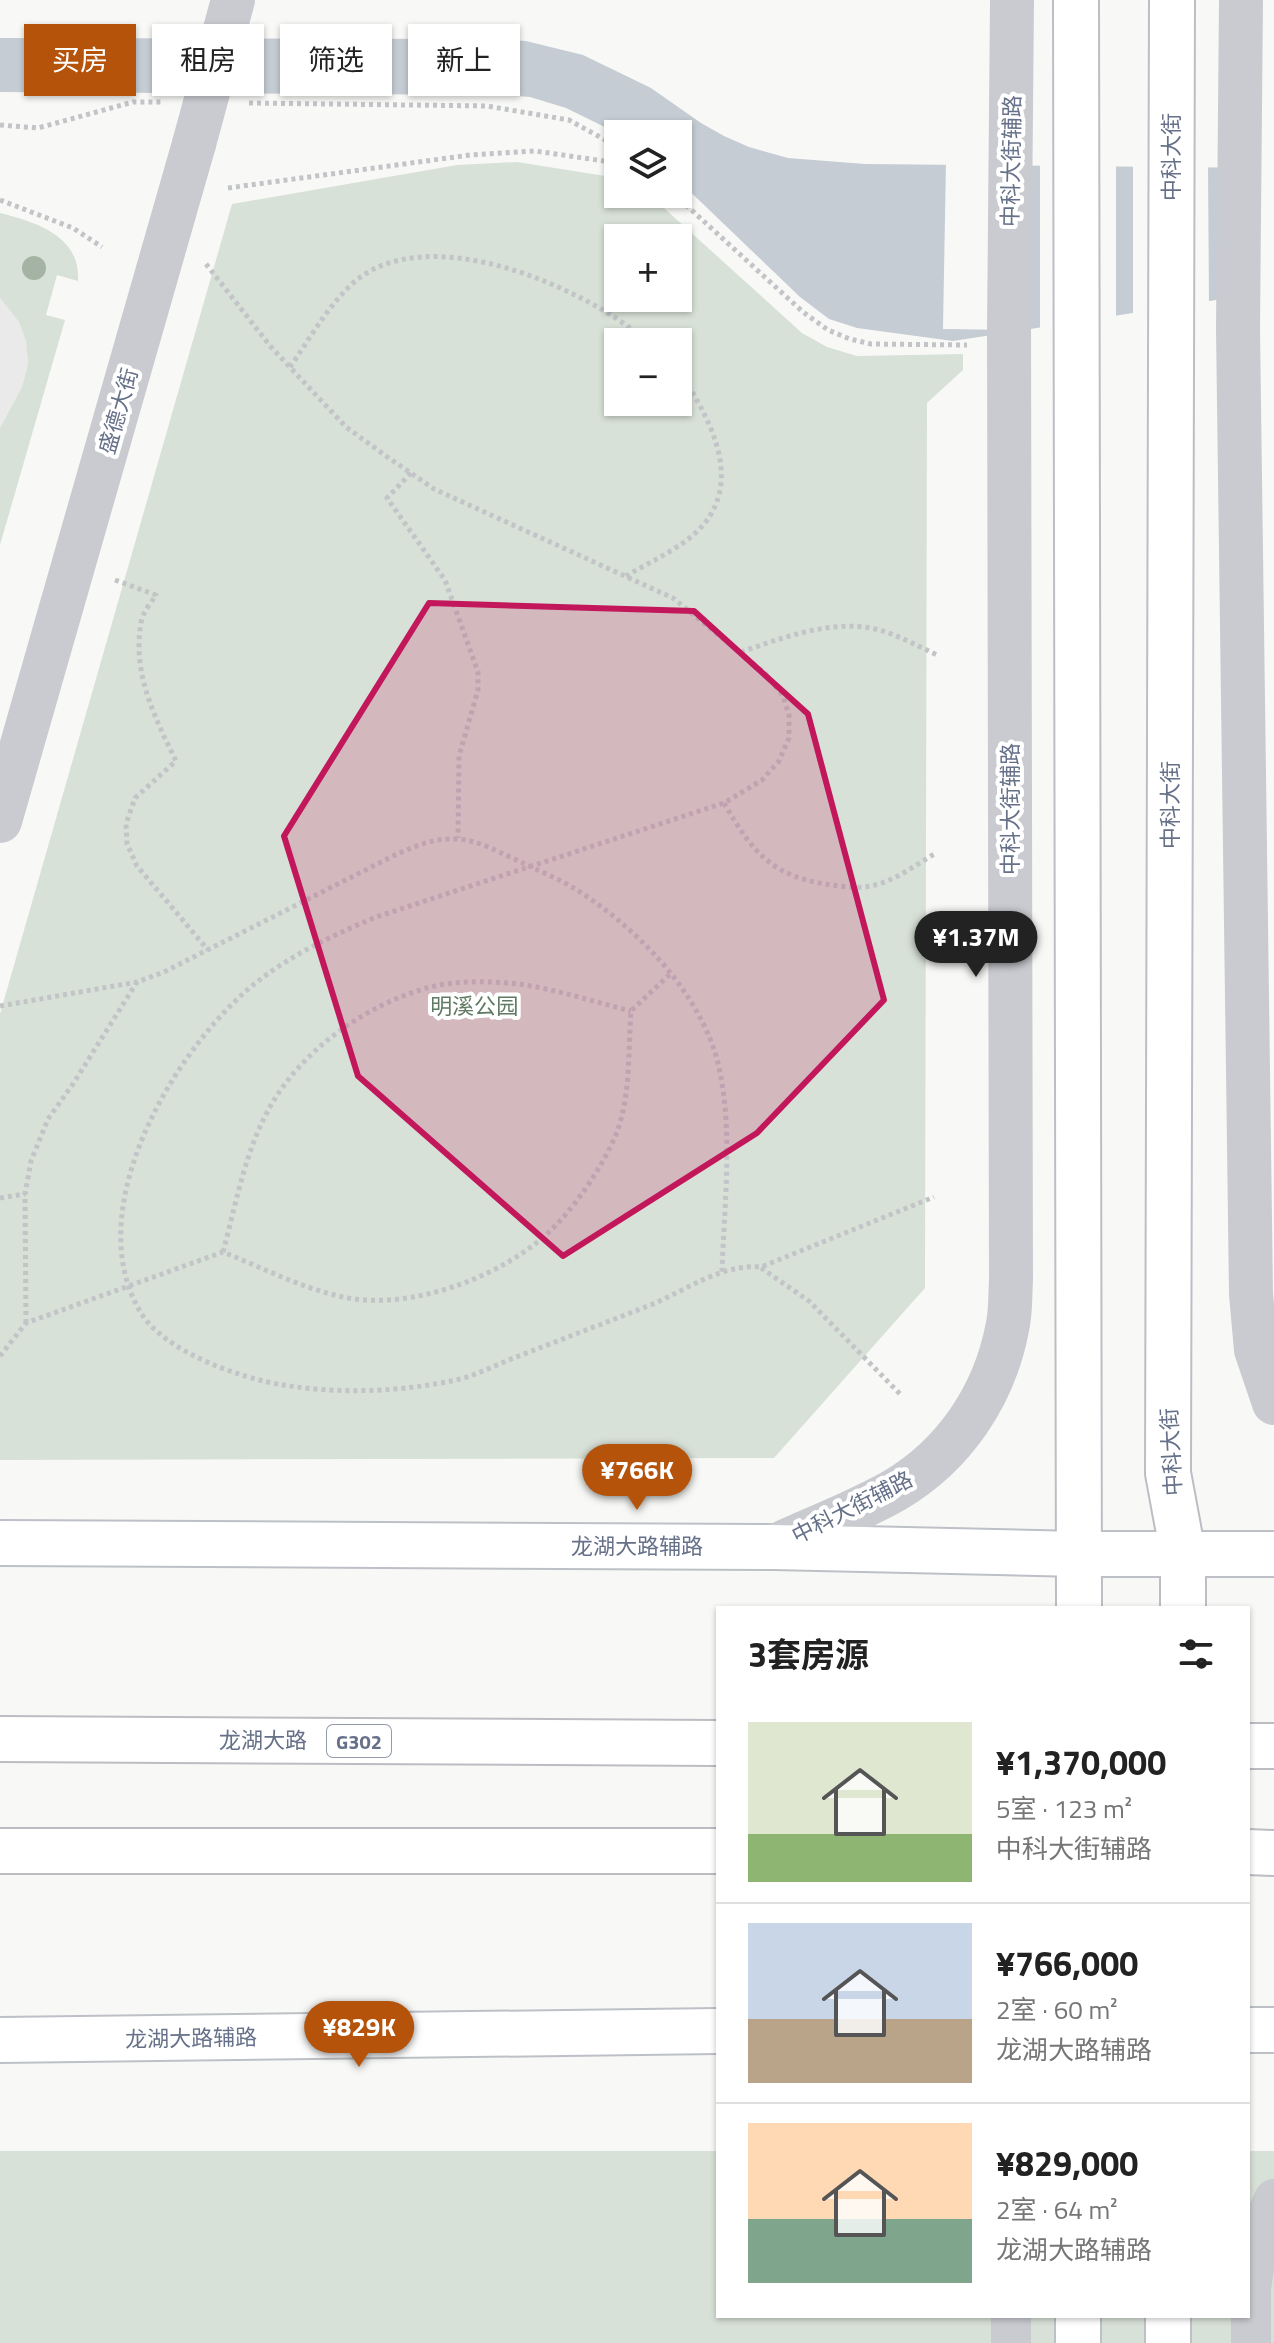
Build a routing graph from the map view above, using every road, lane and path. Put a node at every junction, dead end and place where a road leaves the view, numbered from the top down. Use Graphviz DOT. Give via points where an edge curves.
graph roads {
  1 [pos="233,0"];
  2 [pos="1012,0"];
  3 [pos="1076,0"];
  4 [pos="1172,0"];
  5 [pos="1241,0"];
  6 [pos="164,102"];
  7 [pos="241,103"];
  8 [pos="0,125"];
  9 [pos="604,139"];
  10 [pos="604,161"];
  11 [pos="228,188"];
  12 [pos="0,200"];
  13 [pos="689,208"];
  14 [pos="102,247"];
  15 [pos="206,264"];
  16 [pos="629,328"];
  17 [pos="991,337"];
  18 [pos="290,367"];
  19 [pos="692,394"];
  20 [pos="411,473"];
  21 [pos="626,576"];
  22 [pos="115,580"];
  23 [pos="740,652"];
  24 [pos="937,655"];
  25 [pos="724,803"];
  26 [pos="0,821"];
  27 [pos="458,838"];
  28 [pos="936,853"];
  29 [pos="530,867"];
  30 [pos="208,950"];
  31 [pos="670,974"];
  32 [pos="137,982"];
  33 [pos="0,1006"];
  34 [pos="631,1011"];
  35 [pos="25,1194"];
  36 [pos="934,1197"];
  37 [pos="0,1198"];
  38 [pos="223,1252"];
  39 [pos="761,1267"];
  40 [pos="722,1272"];
  41 [pos="128,1286"];
  42 [pos="26,1323"];
  43 [pos="0,1356"];
  44 [pos="902,1396"];
  45 [pos="1274,1403"];
  46 [pos="0,1543"];
  47 [pos="773,1547"];
  48 [pos="1079,1554"];
  49 [pos="1183,1554"];
  50 [pos="1274,1554"];
  51 [pos="1079,1606"];
  52 [pos="1183,1606"];
  53 [pos="0,1739"];
  54 [pos="716,1743"];
  55 [pos="1250,1746"];
  56 [pos="1274,1746"];
  57 [pos="0,1851"];
  58 [pos="716,1851"];
  59 [pos="1250,1852"];
  60 [pos="1274,1853"];
  61 [pos="1250,2030"];
  62 [pos="1274,2030"];
  63 [pos="716,2031"];
  64 [pos="0,2040"];
  65 [pos="1274,2199"];
  66 [pos="1011,2318"];
  67 [pos="1078,2318"];
  68 [pos="1168,2318"];
  69 [pos="1011,2343"];
  70 [pos="1078,2343"];
  71 [pos="1168,2343"];
  72 [pos="1251,2343"];
  1 -- 26 [label="street, 盛德大街, bridge"];
  2 -- 17 [label="street, 中科大街辅路" via="1012,151"];
  3 -- 48 [label="main road"];
  4 -- 49 [label="main road, 中科大街" via="1168,1473"];
  5 -- 45 [label="street" via="1238,329 1251,1294 1256,1350"];
  6 -- 8 [label="path" via="133,102 38,128"];
  7 -- 9 [label="path" via="502,108 569,120"];
  10 -- 11 [label="path" via="535,151 470,155"];
  12 -- 14 [label="path" via="73,228"];
  13 -- 17 [label="path" via="828,330 871,344"];
  15 -- 18 [label="path"];
  16 -- 18 [label="path" via="568,289 521,272 436,257 401,260 353,283"];
  17 -- 47 [label="street, 中科大街辅路" via="1008,1327 982,1398 961,1434 931,1466 894,1491"];
  18 -- 20 [label="path" via="346,427"];
  19 -- 21 [label="path" via="717,438 721,487 714,509 682,542"];
  20 -- 21 [label="path" via="434,489"];
  20 -- 27 [label="path" via="387,498 445,580 478,672 459,756"];
  21 -- 23 [label="path" via="673,598"];
  22 -- 30 [label="path" via="156,595 141,620 143,683 176,761 135,798 126,824 127,844 137,866"];
  23 -- 24 [label="path" via="788,636 856,627 884,631"];
  23 -- 25 [label="path" via="783,696 789,738 779,761 762,780"];
  25 -- 28 [label="path" via="761,855 784,873 813,882 876,885"];
  25 -- 29 [label="path"];
  27 -- 29 [label="path"];
  27 -- 30 [label="path" via="433,840 397,854"];
  29 -- 31 [label="path" via="600,905"];
  29 -- 41 [label="path" via="322,940 272,969 233,1004 182,1063 134,1162 123,1209 121,1251"];
  30 -- 32 [label="path"];
  31 -- 34 [label="path"];
  31 -- 40 [label="path" via="708,1032 720,1072 726,1135"];
  32 -- 33 [label="path"];
  32 -- 35 [label="path" via="48,1119"];
  34 -- 38 [label="path" via="519,984 472,982 427,988 336,1032 270,1106 251,1147"];
  34 -- 38 [label="path" via="626,1092 616,1135 592,1179 557,1224 486,1274 430,1294 389,1301 347,1298"];
  35 -- 37 [label="path"];
  35 -- 42 [label="path"];
  36 -- 39 [label="path"];
  38 -- 41 [label="path"];
  39 -- 40 [label="path"];
  39 -- 44 [label="path" via="809,1301"];
  40 -- 41 [label="path" via="652,1305 454,1381 402,1389 282,1385 223,1368 174,1345 142,1316"];
  41 -- 42 [label="path"];
  42 -- 43 [label="path"];
  46 -- 47 [label="main road, 龙湖大路辅路"];
  47 -- 48 [label="main road, 龙湖大路辅路"];
  48 -- 49 [label="main road, 龙湖大路辅路"];
  48 -- 51 [label="main road"];
  49 -- 50 [label="main road, 龙湖大路辅路"];
  49 -- 52 [label="main road, 中科大街"];
  53 -- 54 [label="main road, 龙湖大路 / G302"];
  55 -- 56 [label="main road"];
  57 -- 58 [label="main road"];
  59 -- 60 [label="main road"];
  61 -- 62 [label="main road"];
  63 -- 64 [label="main road, 龙湖大路辅路"];
  65 -- 72 [label="street" via="1260,2230 1251,2288"];
  66 -- 69 [label="street"];
  67 -- 70 [label="main road"];
  68 -- 71 [label="main road"];
}
